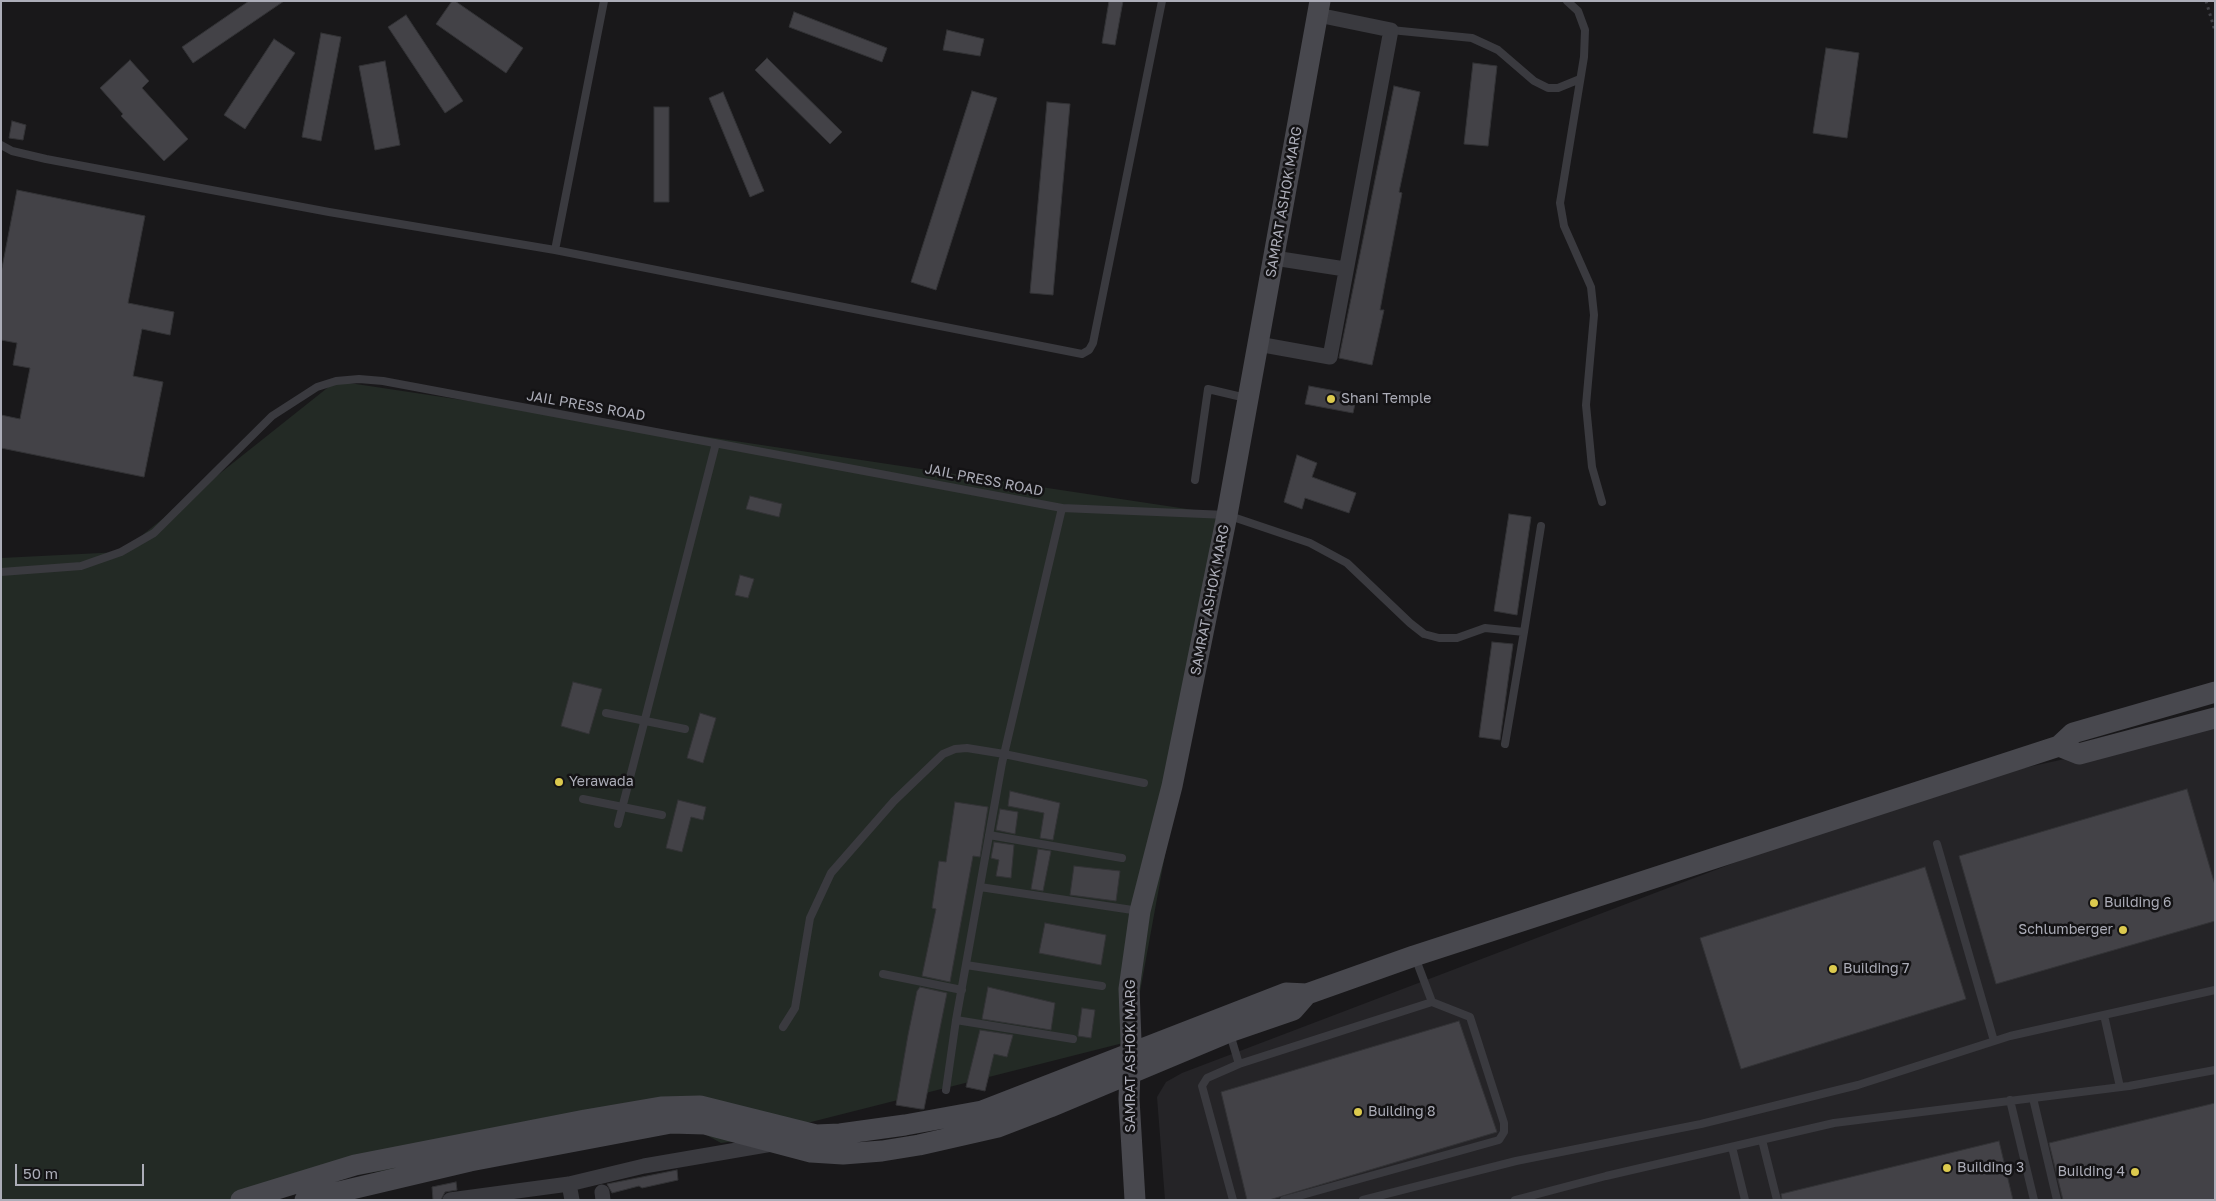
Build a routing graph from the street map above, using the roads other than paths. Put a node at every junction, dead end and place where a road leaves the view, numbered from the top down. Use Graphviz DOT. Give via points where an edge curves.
graph roads {
  1 [pos="604,1"];
  2 [pos="1162,1"];
  3 [pos="1567,1"];
  4 [pos="1319,8"];
  5 [pos="1391,30"];
  6 [pos="1580,79"];
  7 [pos="1,144"];
  8 [pos="555,250"];
  9 [pos="1274,258"];
  10 [pos="1345,269"];
  11 [pos="1258,344"];
  12 [pos="1248,398"];
  13 [pos="716,443"];
  14 [pos="1195,480"];
  15 [pos="1602,502"];
  16 [pos="1062,508"];
  17 [pos="1227,515"];
  18 [pos="1541,526"];
  19 [pos="1,572"];
  20 [pos="1524,632"];
  21 [pos="2215,692"];
  22 [pos="2175,704"];
  23 [pos="606,713"];
  24 [pos="2215,718"];
  25 [pos="644,720"];
  26 [pos="2180,727"];
  27 [pos="685,729"];
  28 [pos="1505,744"];
  29 [pos="2059,746"];
  30 [pos="1004,754"];
  31 [pos="1144,783"];
  32 [pos="583,799"];
  33 [pos="621,807"];
  34 [pos="662,815"];
  35 [pos="618,824"];
  36 [pos="990,834"];
  37 [pos="1937,844"];
  38 [pos="1122,858"];
  39 [pos="980,887"];
  40 [pos="1140,911"];
  41 [pos="1414,956"];
  42 [pos="966,965"];
  43 [pos="883,974"];
  44 [pos="1102,986"];
  45 [pos="962,990"];
  46 [pos="2215,990"];
  47 [pos="1307,994"];
  48 [pos="1432,1002"];
  49 [pos="2104,1015"];
  50 [pos="956,1020"];
  51 [pos="783,1027"];
  52 [pos="1229,1032"];
  53 [pos="1073,1039"];
  54 [pos="1994,1041"];
  55 [pos="1130,1062"];
  56 [pos="1239,1064"];
  57 [pos="2215,1070"];
  58 [pos="2120,1087"];
  59 [pos="946,1090"];
  60 [pos="2033,1098"];
  61 [pos="2010,1100"];
  62 [pos="1762,1140"];
  63 [pos="776,1144"];
  64 [pos="1732,1147"];
  65 [pos="569,1184"];
  66 [pos="507,1196"];
  67 [pos="240,1200"];
  68 [pos="305,1200"];
  69 [pos="450,1200"];
  70 [pos="572,1200"];
  71 [pos="1135,1200"];
  72 [pos="1233,1200"];
  73 [pos="1284,1200"];
  74 [pos="1363,1200"];
  75 [pos="1516,1200"];
  76 [pos="1745,1200"];
  77 [pos="1777,1200"];
  78 [pos="2034,1200"];
  79 [pos="2057,1200"];
  1 -- 8 [label="lane"];
  2 -- 8 [label="lane" via="1093,343 1082,354"];
  3 -- 6 [label="lane" via="1578,11 1585,30"];
  4 -- 5 [label="street"];
  4 -- 9 [label="street, SAMRAT ASHOK MARG"];
  5 -- 6 [label="lane" via="1472,38 1498,50 1534,81 1548,88 1558,88"];
  5 -- 10 [label="street"];
  6 -- 15 [label="lane" via="1560,202 1564,226 1591,287 1594,315 1586,405 1592,468"];
  7 -- 8 [label="lane" via="12,151 46,159"];
  9 -- 10 [label="street"];
  9 -- 11 [label="street, SAMRAT ASHOK MARG"];
  10 -- 11 [label="street" via="1330,357"];
  11 -- 12 [label="street, SAMRAT ASHOK MARG"];
  12 -- 14 [label="lane" via="1208,389"];
  12 -- 17 [label="street, SAMRAT ASHOK MARG"];
  13 -- 16 [label="lane, JAIL PRESS ROAD"];
  13 -- 19 [label="lane, JAIL PRESS ROAD" via="383,381 336,381 317,387 272,416 154,533 121,552 80,566"];
  13 -- 25 [label="lane"];
  16 -- 17 [label="lane, JAIL PRESS ROAD"];
  16 -- 30 [label="lane"];
  17 -- 20 [label="lane, JAIL PRESS ROAD" via="1310,543 1347,564 1424,634 1457,638 1485,628"];
  17 -- 40 [label="street, SAMRAT ASHOK MARG" via="1172,786"];
  18 -- 20 [label="lane"];
  20 -- 28 [label="lane"];
  21 -- 22 [label="street"];
  22 -- 26 [label="street"];
  22 -- 29 [label="street" via="2073,733"];
  23 -- 25 [label="lane"];
  24 -- 26 [label="street"];
  25 -- 27 [label="lane"];
  25 -- 33 [label="lane"];
  26 -- 29 [label="street" via="2079,754"];
  29 -- 41 [label="street"];
  30 -- 31 [label="lane"];
  30 -- 36 [label="lane"];
  30 -- 51 [label="lane" via="967,748 943,754 894,801 831,873 810,918 795,1008"];
  32 -- 33 [label="lane"];
  33 -- 34 [label="lane"];
  33 -- 35 [label="lane"];
  36 -- 38 [label="lane"];
  36 -- 39 [label="lane"];
  37 -- 54 [label="lane"];
  39 -- 40 [label="lane"];
  39 -- 42 [label="lane"];
  40 -- 55 [label="street, SAMRAT ASHOK MARG" via="1129,989"];
  41 -- 47 [label="street"];
  41 -- 48 [label="lane"];
  42 -- 44 [label="lane"];
  42 -- 45 [label="lane"];
  43 -- 45 [label="lane"];
  45 -- 50 [label="lane"];
  46 -- 49 [label="lane"];
  47 -- 52 [label="street" via="1293,1010"];
  47 -- 55 [label="street" via="1286,993"];
  48 -- 56 [label="lane"];
  48 -- 73 [label="lane" via="1470,1017 1504,1123 1504,1132 1499,1140"];
  49 -- 54 [label="lane"];
  49 -- 58 [label="lane"];
  50 -- 53 [label="lane"];
  50 -- 59 [label="lane"];
  52 -- 55 [label="street"];
  52 -- 56 [label="lane"];
  54 -- 74 [label="lane" via="1849,1088 1701,1124 1516,1161"];
  55 -- 63 [label="street" via="998,1127 919,1145 843,1154 810,1152"];
  55 -- 67 [label="street" via="982,1111 905,1126 816,1135 700,1106 661,1107 355,1165"];
  55 -- 71 [label="street, SAMRAT ASHOK MARG"];
  56 -- 72 [label="lane" via="1207,1078 1202,1086"];
  57 -- 58 [label="lane"];
  58 -- 60 [label="lane"];
  60 -- 61 [label="lane"];
  60 -- 79 [label="lane"];
  61 -- 62 [label="lane" via="1834,1123"];
  61 -- 78 [label="lane"];
  62 -- 64 [label="lane"];
  62 -- 77 [label="lane"];
  63 -- 65 [label="street" via="644,1166"];
  63 -- 68 [label="street" via="705,1124 671,1123 470,1161"];
  64 -- 75 [label="lane"];
  64 -- 76 [label="lane"];
  65 -- 66 [label="street"];
  65 -- 70 [label="street"];
  66 -- 69 [label="street"];
}
